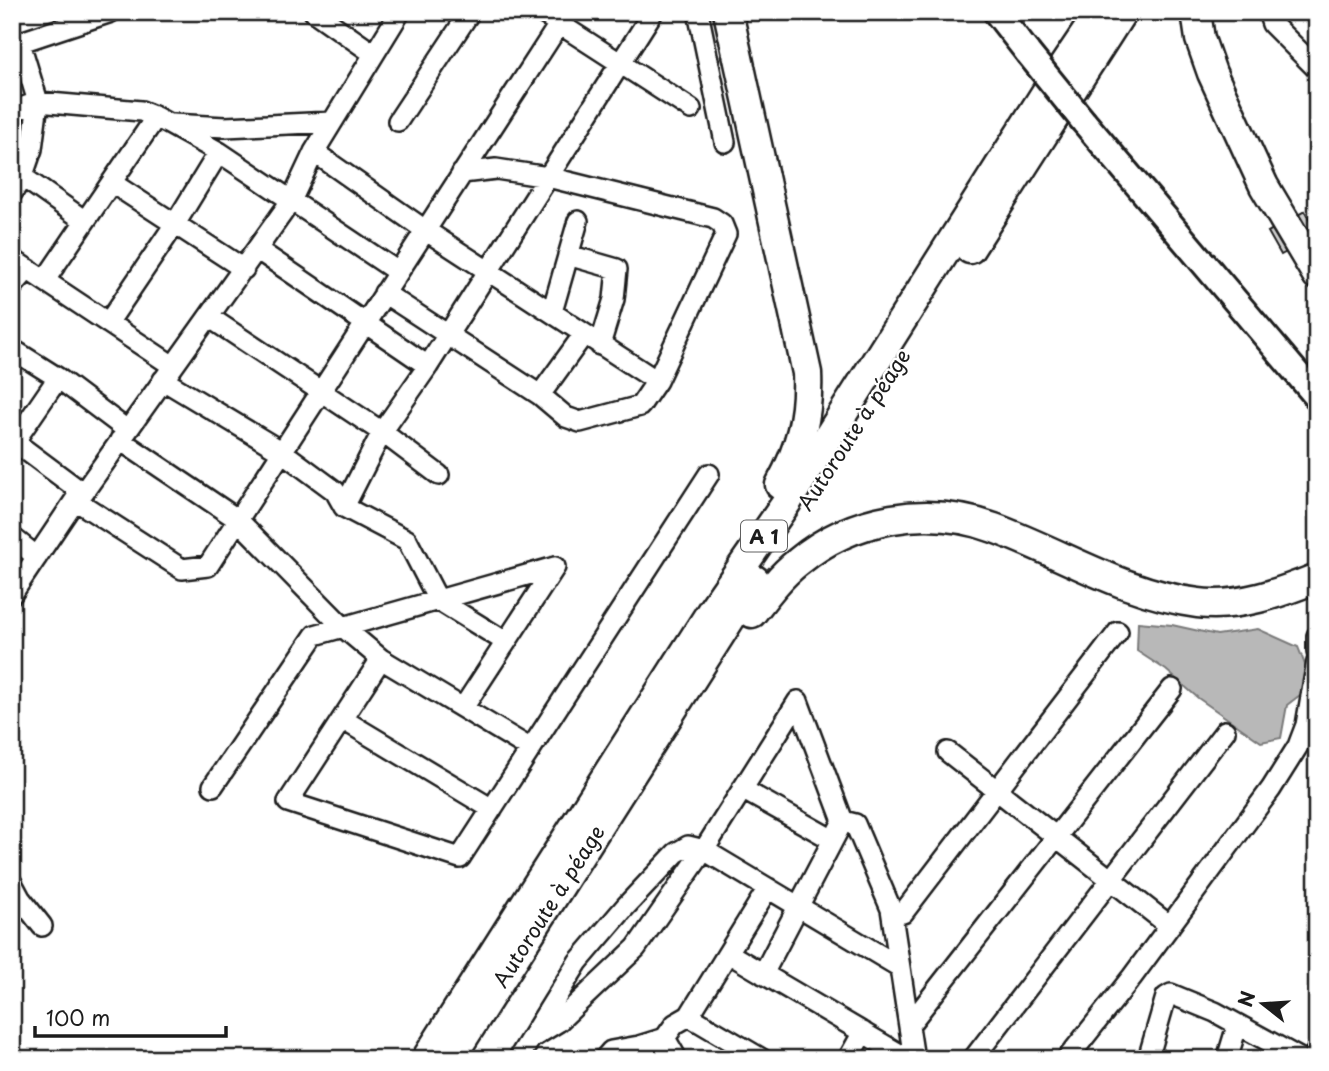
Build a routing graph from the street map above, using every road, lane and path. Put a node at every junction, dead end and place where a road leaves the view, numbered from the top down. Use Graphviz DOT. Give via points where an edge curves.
graph roads {
  1 [pos="111,12"];
  2 [pos="314,12"];
  3 [pos="400,12"];
  4 [pos="470,12"];
  5 [pos="541,12"];
  6 [pos="653,12"];
  7 [pos="698,12"];
  8 [pos="728,12"];
  9 [pos="996,12"];
  10 [pos="1100,12"];
  11 [pos="1122,12"];
  12 [pos="1196,12"];
  13 [pos="1268,12"];
  14 [pos="74,18"];
  15 [pos="563,18"];
  16 [pos="15,43"];
  17 [pos="374,54"];
  18 [pos="620,64"];
  19 [pos="1317,69"];
  20 [pos="38,102"];
  21 [pos="691,109"];
  22 [pos="12,111"];
  23 [pos="161,120"];
  24 [pos="398,121"];
  25 [pos="332,122"];
  26 [pos="726,142"];
  27 [pos="219,152"];
  28 [pos="314,152"];
  29 [pos="462,173"];
  30 [pos="548,177"];
  31 [pos="16,180"];
  32 [pos="112,183"];
  33 [pos="291,201"];
  34 [pos="85,221"];
  35 [pos="578,221"];
  36 [pos="175,224"];
  37 [pos="425,230"];
  38 [pos="258,250"];
  39 [pos="568,255"];
  40 [pos="28,269"];
  41 [pos="244,269"];
  42 [pos="489,270"];
  43 [pos="398,272"];
  44 [pos="1317,275"];
  45 [pos="12,287"];
  46 [pos="384,293"];
  47 [pos="552,312"];
  48 [pos="209,317"];
  49 [pos="108,323"];
  50 [pos="364,324"];
  51 [pos="448,334"];
  52 [pos="592,339"];
  53 [pos="12,349"];
  54 [pos="428,366"];
  55 [pos="168,373"];
  56 [pos="58,378"];
  57 [pos="657,381"];
  58 [pos="320,391"];
  59 [pos="540,395"];
  60 [pos="1317,397"];
  61 [pos="382,432"];
  62 [pos="124,435"];
  63 [pos="13,442"];
  64 [pos="281,451"];
  65 [pos="709,474"];
  66 [pos="439,475"];
  67 [pos="79,496"];
  68 [pos="344,507"];
  69 [pos="237,519"];
  70 [pos="12,537"];
  71 [pos="37,557"];
  72 [pos="1317,578"];
  73 [pos="12,594"];
  74 [pos="438,600"];
  75 [pos="712,610"];
  76 [pos="344,628"];
  77 [pos="1118,632"];
  78 [pos="1317,636"];
  79 [pos="506,642"];
  80 [pos="1317,651"];
  81 [pos="381,659"];
  82 [pos="1317,662"];
  83 [pos="1172,689"];
  84 [pos="463,708"];
  85 [pos="342,719"];
  86 [pos="1225,731"];
  87 [pos="659,734"];
  88 [pos="531,749"];
  89 [pos="947,752"];
  90 [pos="213,786"];
  91 [pos="742,789"];
  92 [pos="997,791"];
  93 [pos="492,809"];
  94 [pos="843,821"];
  95 [pos="1057,836"];
  96 [pos="833,840"];
  97 [pos="704,850"];
  98 [pos="1112,879"];
  99 [pos="12,883"];
  100 [pos="768,888"];
  101 [pos="798,906"];
  102 [pos="903,913"];
  103 [pos="42,926"];
  104 [pos="1170,926"];
  105 [pos="728,953"];
  106 [pos="898,966"];
  107 [pos="762,974"];
  108 [pos="689,1016"];
  109 [pos="913,1020"];
  110 [pos="1237,1026"];
  111 [pos="863,1032"];
  112 [pos="531,1038"];
  113 [pos="665,1038"];
  114 [pos="1317,1049"];
  115 [pos="426,1059"];
  116 [pos="450,1059"];
  117 [pos="518,1059"];
  118 [pos="604,1059"];
  119 [pos="677,1059"];
  120 [pos="762,1059"];
  121 [pos="848,1059"];
  122 [pos="908,1059"];
  123 [pos="914,1059"];
  124 [pos="973,1059"];
  125 [pos="1067,1059"];
  126 [pos="1148,1059"];
  127 [pos="1227,1059"];
  128 [pos="1301,1059"];
  129 [pos="1314,1059"];
  1 -- 14 [label="street"];
  2 -- 17 [label="street"];
  3 -- 17 [label="street"];
  4 -- 24 [label="street"];
  5 -- 15 [label="street"];
  6 -- 18 [label="street"];
  7 -- 26 [label="street"];
  8 -- 75 [label="highway" via="807,373 808,395 804,428 790,466"];
  9 -- 60 [label="main road, bridge"];
  10 -- 75 [label="highway, A 1" via="787,502"];
  11 -- 87 [label="highway, Autoroute à péage / A 1"];
  12 -- 44 [label="highway" via="1212,72 1264,186"];
  13 -- 19 [label="street" via="1272,24"];
  14 -- 16 [label="street"];
  15 -- 18 [label="street"];
  15 -- 29 [label="street"];
  16 -- 20 [label="street"];
  17 -- 25 [label="street"];
  18 -- 21 [label="street"];
  18 -- 30 [label="street"];
  20 -- 22 [label="street"];
  20 -- 23 [label="street" via="141,111"];
  20 -- 31 [label="street" via="32,149"];
  23 -- 25 [label="street" via="225,127"];
  23 -- 27 [label="street"];
  23 -- 32 [label="street"];
  25 -- 28 [label="street"];
  27 -- 33 [label="street"];
  27 -- 36 [label="street"];
  28 -- 33 [label="street"];
  28 -- 37 [label="street"];
  29 -- 30 [label="street" via="496,169"];
  29 -- 37 [label="street"];
  30 -- 42 [label="street"];
  30 -- 57 [label="street" via="722,224 726,234"];
  31 -- 34 [label="street"];
  32 -- 34 [label="street"];
  32 -- 36 [label="street"];
  33 -- 38 [label="street"];
  33 -- 43 [label="street"];
  34 -- 40 [label="street"];
  35 -- 39 [label="street"];
  36 -- 41 [label="street"];
  36 -- 49 [label="street"];
  37 -- 42 [label="street"];
  37 -- 43 [label="street"];
  38 -- 41 [label="street"];
  38 -- 50 [label="street"];
  39 -- 47 [label="street"];
  39 -- 52 [label="street" via="617,268 614,299"];
  40 -- 45 [label="street"];
  40 -- 49 [label="street"];
  41 -- 48 [label="street"];
  42 -- 47 [label="street"];
  42 -- 51 [label="street"];
  43 -- 46 [label="street"];
  46 -- 50 [label="street"];
  46 -- 51 [label="street"];
  47 -- 52 [label="street"];
  48 -- 55 [label="street"];
  48 -- 58 [label="street"];
  49 -- 55 [label="street"];
  50 -- 54 [label="street"];
  50 -- 58 [label="street"];
  51 -- 54 [label="street"];
  51 -- 59 [label="street"];
  52 -- 57 [label="street"];
  52 -- 59 [label="street"];
  53 -- 56 [label="street"];
  54 -- 61 [label="street"];
  55 -- 62 [label="street"];
  55 -- 64 [label="street"];
  56 -- 62 [label="street"];
  56 -- 63 [label="street"];
  57 -- 59 [label="street" via="640,406 580,422 566,417"];
  58 -- 61 [label="street"];
  58 -- 64 [label="street"];
  61 -- 66 [label="street"];
  61 -- 68 [label="street"];
  62 -- 67 [label="street"];
  62 -- 69 [label="street"];
  63 -- 67 [label="street"];
  64 -- 68 [label="street" via="335,492"];
  64 -- 69 [label="street"];
  65 -- 88 [label="street"];
  67 -- 69 [label="street" via="182,569 208,566"];
  67 -- 71 [label="street"];
  68 -- 74 [label="street" via="407,540"];
  69 -- 76 [label="street"];
  70 -- 71 [label="street"];
  71 -- 73 [label="street"];
  72 -- 87 [label="highway" via="1257,598 1197,603 1150,593 958,518 922,515 883,520 820,545 797,563 751,614 681,713"];
  74 -- 76 [label="street"];
  74 -- 79 [label="street"];
  74 -- 79 [label="street" via="555,567"];
  75 -- 115 [label="highway, A 1"];
  76 -- 81 [label="street"];
  76 -- 90 [label="street" via="315,635"];
  77 -- 92 [label="street"];
  78 -- 80 [label="street"];
  79 -- 84 [label="street"];
  81 -- 84 [label="street"];
  81 -- 85 [label="street"];
  82 -- 104 [label="street" via="1298,746"];
  83 -- 95 [label="street"];
  84 -- 88 [label="street"];
  85 -- 93 [label="street"];
  85 -- 93 [label="street" via="288,802 460,858"];
  86 -- 98 [label="street"];
  87 -- 116 [label="highway, Autoroute à péage / A 1"];
  88 -- 93 [label="street"];
  89 -- 92 [label="street"];
  91 -- 94 [label="street" via="798,701"];
  91 -- 96 [label="street"];
  91 -- 97 [label="street"];
  92 -- 95 [label="street"];
  92 -- 102 [label="street"];
  94 -- 96 [label="street"];
  94 -- 106 [label="street" via="855,824 891,909"];
  95 -- 98 [label="street"];
  95 -- 109 [label="street"];
  96 -- 101 [label="street"];
  97 -- 100 [label="street"];
  97 -- 112 [label="street" via="636,948 558,1022"];
  97 -- 112 [label="street" via="688,846 676,853 626,906 578,962"];
  98 -- 104 [label="street"];
  98 -- 124 [label="street"];
  99 -- 103 [label="street"];
  100 -- 101 [label="street"];
  100 -- 105 [label="street"];
  101 -- 106 [label="street"];
  101 -- 107 [label="street"];
  104 -- 125 [label="street"];
  105 -- 107 [label="street"];
  105 -- 108 [label="street"];
  106 -- 123 [label="street"];
  107 -- 111 [label="street"];
  108 -- 113 [label="street"];
  108 -- 120 [label="street"];
  110 -- 126 [label="street" via="1171,993"];
  110 -- 127 [label="street"];
  110 -- 128 [label="street"];
  111 -- 121 [label="street"];
  111 -- 122 [label="street"];
  112 -- 117 [label="street"];
  113 -- 118 [label="street" via="611,1051"];
  113 -- 119 [label="street"];
  114 -- 129 [label="street"];
}
